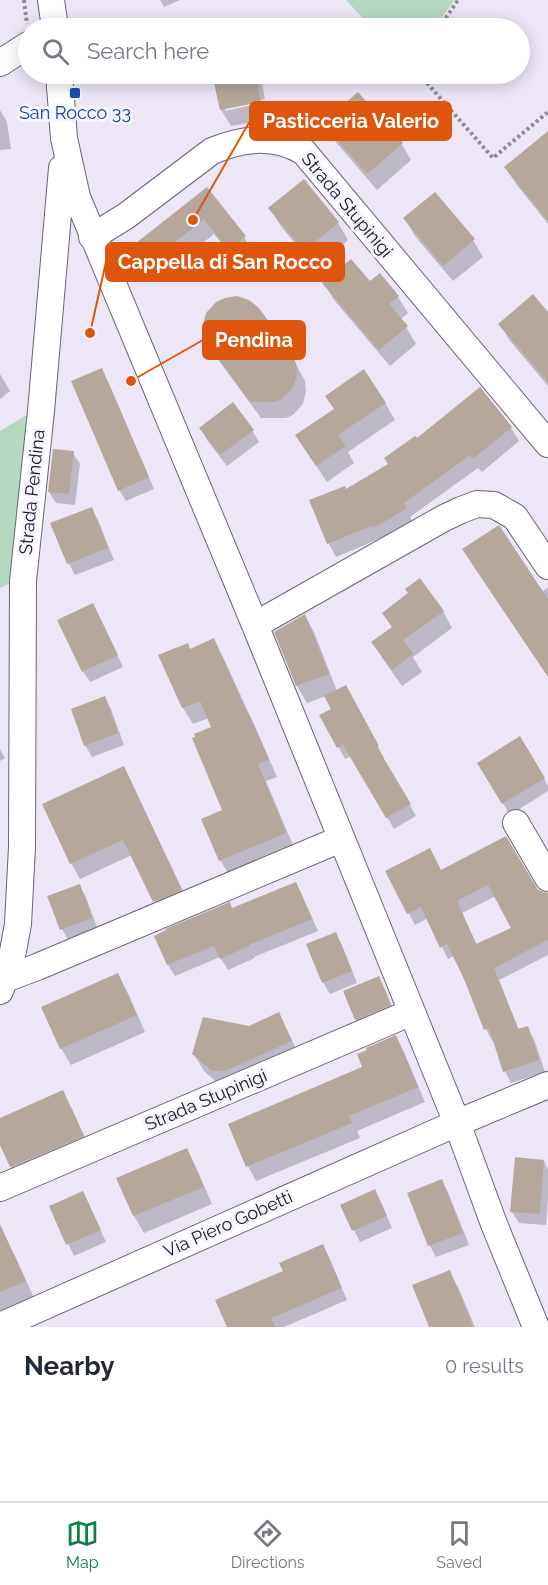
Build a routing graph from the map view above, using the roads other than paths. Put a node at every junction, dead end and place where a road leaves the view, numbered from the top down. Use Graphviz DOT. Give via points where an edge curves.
graph roads {
  1 [pos="51,0"];
  2 [pos="54,18"];
  3 [pos="18,51"];
  4 [pos="0,63"];
  5 [pos="60,84"];
  6 [pos="64,138"];
  7 [pos="92,237"];
  8 [pos="548,444"];
  9 [pos="548,566"];
  10 [pos="255,625"];
  11 [pos="516,823"];
  12 [pos="341,839"];
  13 [pos="22,847"];
  14 [pos="0,860"];
  15 [pos="548,878"];
  16 [pos="2,985"];
  17 [pos="412,1012"];
  18 [pos="548,1085"];
  19 [pos="457,1123"];
  20 [pos="0,1188"];
  21 [pos="0,1326"];
  22 [pos="536,1327"];
  1 -- 2 [label="street"];
  3 -- 4 [label="street"];
  5 -- 6 [label="street"];
  6 -- 7 [label="street" via="77,197"];
  6 -- 13 [label="street, Strada Pendina" via="23,581"];
  7 -- 8 [label="street, Strada Stupinigi" via="212,151 259,139 294,145 304,152"];
  7 -- 10 [label="street"];
  9 -- 10 [label="street" via="515,517 494,505 477,504 444,518"];
  10 -- 12 [label="street"];
  11 -- 15 [label="street"];
  12 -- 16 [label="street, Strada Pendina"];
  12 -- 17 [label="street"];
  13 -- 14 [label="street"];
  13 -- 16 [label="street, Strada Pendina" via="18,924"];
  17 -- 19 [label="street"];
  17 -- 20 [label="street, Strada Stupinigi"];
  18 -- 19 [label="street, Via Piero Gobetti"];
  19 -- 21 [label="street, Via Piero Gobetti"];
  19 -- 22 [label="street"];
}
